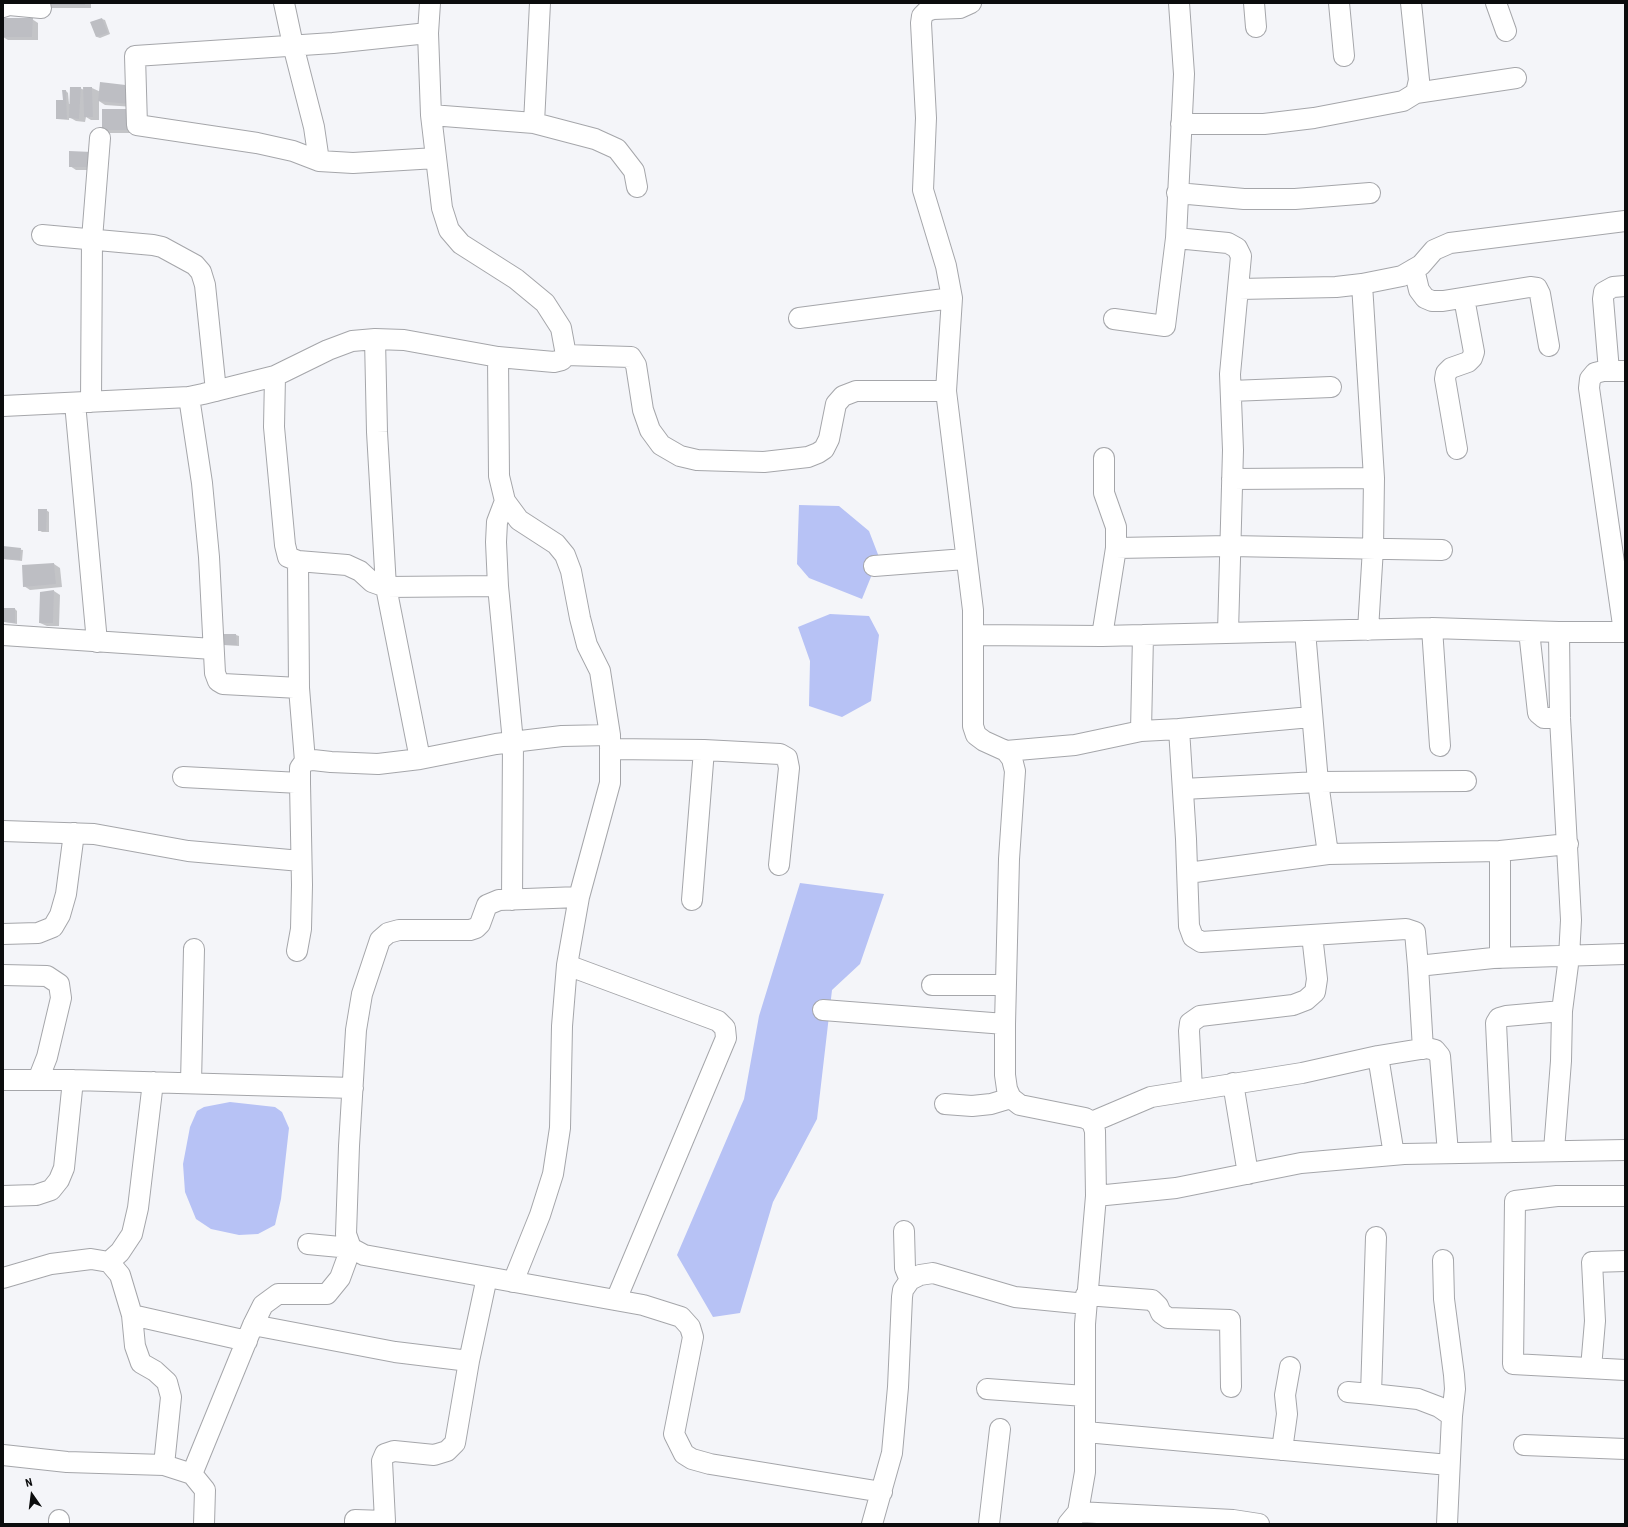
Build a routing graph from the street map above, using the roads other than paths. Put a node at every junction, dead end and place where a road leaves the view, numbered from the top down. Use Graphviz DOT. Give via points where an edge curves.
graph roads {
  1 [pos="284,3"];
  2 [pos="430,3"];
  3 [pos="540,3"];
  4 [pos="971,3"];
  5 [pos="1179,3"];
  6 [pos="1254,3"];
  7 [pos="1339,3"];
  8 [pos="1411,3"];
  9 [pos="1496,3"];
  10 [pos="3,7"];
  11 [pos="41,8"];
  12 [pos="1256,27"];
  13 [pos="1506,31"];
  14 [pos="428,33"];
  15 [pos="292,45"];
  16 [pos="1344,56"];
  17 [pos="1516,78"];
  18 [pos="1416,93"];
  19 [pos="431,115"];
  20 [pos="534,123"];
  21 [pos="1181,124"];
  22 [pos="100,138"];
  23 [pos="436,158"];
  24 [pos="319,161"];
  25 [pos="637,187"];
  26 [pos="1177,193"];
  27 [pos="1370,193"];
  28 [pos="1625,222"];
  29 [pos="42,235"];
  30 [pos="1176,238"];
  31 [pos="92,239"];
  32 [pos="1414,269"];
  33 [pos="1362,284"];
  34 [pos="1625,286"];
  35 [pos="1239,289"];
  36 [pos="952,298"];
  37 [pos="1464,298"];
  38 [pos="799,318"];
  39 [pos="1114,319"];
  40 [pos="374,339"];
  41 [pos="1549,346"];
  42 [pos="566,355"];
  43 [pos="498,357"];
  44 [pos="1617,371"];
  45 [pos="275,376"];
  46 [pos="1331,387"];
  47 [pos="216,391"];
  48 [pos="1231,391"];
  49 [pos="946,392"];
  50 [pos="189,397"];
  51 [pos="83,402"];
  52 [pos="3,406"];
  53 [pos="1457,449"];
  54 [pos="1104,458"];
  55 [pos="1374,478"];
  56 [pos="1232,479"];
  57 [pos="505,501"];
  58 [pos="1230,546"];
  59 [pos="1116,548"];
  60 [pos="1373,548"];
  61 [pos="1442,550"];
  62 [pos="965,559"];
  63 [pos="298,561"];
  64 [pos="874,566"];
  65 [pos="498,586"];
  66 [pos="386,587"];
  67 [pos="1623,601"];
  68 [pos="1432,628"];
  69 [pos="1368,630"];
  70 [pos="1305,631"];
  71 [pos="1529,631"];
  72 [pos="1228,632"];
  73 [pos="1559,632"];
  74 [pos="3,635"];
  75 [pos="973,635"];
  76 [pos="1143,635"];
  77 [pos="1102,636"];
  78 [pos="1625,636"];
  79 [pos="97,642"];
  80 [pos="213,649"];
  81 [pos="299,688"];
  82 [pos="1311,717"];
  83 [pos="1560,718"];
  84 [pos="1179,730"];
  85 [pos="1141,731"];
  86 [pos="513,742"];
  87 [pos="610,742"];
  88 [pos="1440,746"];
  89 [pos="704,750"];
  90 [pos="1006,751"];
  91 [pos="420,759"];
  92 [pos="305,761"];
  93 [pos="183,777"];
  94 [pos="1466,781"];
  95 [pos="1318,782"];
  96 [pos="300,784"];
  97 [pos="1183,789"];
  98 [pos="3,831"];
  99 [pos="74,833"];
  100 [pos="1568,844"];
  101 [pos="1500,851"];
  102 [pos="1328,854"];
  103 [pos="301,861"];
  104 [pos="779,865"];
  105 [pos="1188,873"];
  106 [pos="579,897"];
  107 [pos="512,900"];
  108 [pos="692,900"];
  109 [pos="3,934"];
  110 [pos="1312,935"];
  111 [pos="194,949"];
  112 [pos="297,951"];
  113 [pos="1625,954"];
  114 [pos="1569,957"];
  115 [pos="1500,958"];
  116 [pos="567,965"];
  117 [pos="1418,966"];
  118 [pos="3,975"];
  119 [pos="932,985"];
  120 [pos="1006,985"];
  121 [pos="823,1010"];
  122 [pos="1562,1010"];
  123 [pos="1005,1024"];
  124 [pos="1423,1049"];
  125 [pos="1378,1056"];
  126 [pos="3,1080"];
  127 [pos="38,1080"];
  128 [pos="74,1080"];
  129 [pos="153,1082"];
  130 [pos="191,1083"];
  131 [pos="1233,1083"];
  132 [pos="353,1088"];
  133 [pos="1192,1089"];
  134 [pos="1011,1098"];
  135 [pos="945,1104"];
  136 [pos="1092,1122"];
  137 [pos="1554,1150"];
  138 [pos="1625,1150"];
  139 [pos="1502,1151"];
  140 [pos="1448,1153"];
  141 [pos="1394,1154"];
  142 [pos="1248,1174"];
  143 [pos="3,1196"];
  144 [pos="1096,1196"];
  145 [pos="1625,1196"];
  146 [pos="904,1231"];
  147 [pos="1376,1237"];
  148 [pos="308,1244"];
  149 [pos="352,1248"];
  150 [pos="1443,1260"];
  151 [pos="1625,1261"];
  152 [pos="109,1262"];
  153 [pos="487,1277"];
  154 [pos="3,1278"];
  155 [pos="910,1280"];
  156 [pos="513,1282"];
  157 [pos="1086,1299"];
  158 [pos="616,1300"];
  159 [pos="132,1315"];
  160 [pos="250,1333"];
  161 [pos="469,1361"];
  162 [pos="1290,1367"];
  163 [pos="1591,1368"];
  164 [pos="1625,1370"];
  165 [pos="1231,1387"];
  166 [pos="988,1389"];
  167 [pos="1348,1392"];
  168 [pos="1371,1394"];
  169 [pos="1085,1396"];
  170 [pos="1452,1416"];
  171 [pos="1000,1429"];
  172 [pos="1086,1432"];
  173 [pos="1524,1445"];
  174 [pos="1625,1449"];
  175 [pos="1282,1450"];
  176 [pos="3,1455"];
  177 [pos="164,1465"];
  178 [pos="1449,1465"];
  179 [pos="192,1474"];
  180 [pos="882,1492"];
  181 [pos="1073,1518"];
  182 [pos="204,1524"];
  183 [pos="355,1524"];
  184 [pos="872,1524"];
  185 [pos="989,1524"];
  186 [pos="1259,1524"];
  187 [pos="1447,1524"];
  1 -- 15 [label="street"];
  2 -- 14 [label="street"];
  3 -- 20 [label="street"];
  4 -- 36 [label="street" via="960,8 927,11 920,23 926,118 923,190 946,266"];
  5 -- 21 [label="street" via="1184,74"];
  6 -- 12 [label="street"];
  7 -- 16 [label="street"];
  8 -- 18 [label="street" via="1419,80"];
  9 -- 13 [label="street"];
  10 -- 11 [label="street" via="9,5"];
  14 -- 15 [label="street"];
  14 -- 19 [label="street"];
  15 -- 24 [label="street" via="314,127"];
  15 -- 24 [label="street" via="135,56 137,125 257,143 293,151"];
  17 -- 18 [label="street"];
  18 -- 21 [label="street" via="1403,101 1314,118 1264,124"];
  19 -- 20 [label="street"];
  19 -- 23 [label="street"];
  20 -- 25 [label="street" via="595,138 617,149 634,171"];
  21 -- 26 [label="street"];
  22 -- 31 [label="street"];
  23 -- 24 [label="street" via="353,163"];
  23 -- 42 [label="street" via="442,208 449,230 461,244 516,279 545,302 561,328"];
  26 -- 27 [label="street" via="1244,199 1295,199"];
  26 -- 30 [label="street"];
  28 -- 32 [label="street" via="1450,243 1434,250"];
  29 -- 31 [label="street"];
  30 -- 35 [label="street" via="1228,243 1237,248 1241,256"];
  30 -- 39 [label="street" via="1165,326"];
  31 -- 47 [label="street" via="162,247 195,265 201,272 205,285"];
  31 -- 51 [label="street"];
  32 -- 33 [label="street" via="1402,276"];
  32 -- 37 [label="street" via="1424,298 1432,301"];
  33 -- 35 [label="street"];
  33 -- 55 [label="street"];
  34 -- 44 [label="street" via="1613,287 1604,292 1602,299"];
  35 -- 48 [label="street" via="1230,374"];
  36 -- 38 [label="street"];
  36 -- 49 [label="street"];
  37 -- 41 [label="street" via="1530,286 1537,288"];
  37 -- 53 [label="street" via="1474,352 1468,362 1451,368 1445,379"];
  40 -- 43 [label="street" via="404,340"];
  40 -- 45 [label="street" via="352,341"];
  40 -- 66 [label="street"];
  42 -- 43 [label="street" via="562,360 554,362"];
  42 -- 49 [label="street" via="632,356 650,430 661,445 680,456 697,460 764,462 808,457 824,449 836,404 843,396 856,391"];
  43 -- 57 [label="street" via="499,476"];
  44 -- 67 [label="street" via="1595,373 1590,379 1589,388"];
  45 -- 47 [label="street"];
  45 -- 63 [label="street" via="274,427 285,546 288,557"];
  46 -- 48 [label="street"];
  47 -- 50 [label="street"];
  48 -- 56 [label="street"];
  49 -- 62 [label="street"];
  50 -- 51 [label="street"];
  50 -- 80 [label="street" via="210,557"];
  51 -- 52 [label="street"];
  51 -- 79 [label="street"];
  54 -- 59 [label="street" via="1104,493 1116,527"];
  55 -- 56 [label="street"];
  55 -- 60 [label="street"];
  56 -- 58 [label="street"];
  57 -- 65 [label="street" via="497,522"];
  57 -- 87 [label="street" via="519,520 556,544 565,555 571,571 587,645 600,671"];
  58 -- 59 [label="street"];
  58 -- 60 [label="street"];
  58 -- 72 [label="street"];
  59 -- 77 [label="street"];
  60 -- 61 [label="street"];
  60 -- 69 [label="street"];
  62 -- 64 [label="street"];
  62 -- 75 [label="street" via="973,610"];
  63 -- 66 [label="street" via="347,565 360,571 372,582"];
  63 -- 81 [label="street"];
  65 -- 66 [label="street"];
  65 -- 86 [label="street"];
  66 -- 91 [label="street"];
  67 -- 78 [label="street"];
  68 -- 69 [label="street"];
  68 -- 71 [label="street"];
  68 -- 88 [label="street"];
  69 -- 70 [label="street"];
  70 -- 72 [label="street"];
  70 -- 82 [label="street"];
  71 -- 73 [label="street"];
  71 -- 83 [label="street" via="1538,713 1544,718"];
  72 -- 76 [label="street"];
  73 -- 78 [label="street"];
  73 -- 83 [label="street"];
  74 -- 79 [label="street"];
  75 -- 77 [label="street"];
  75 -- 90 [label="street" via="973,726 976,735"];
  76 -- 77 [label="street"];
  76 -- 85 [label="street"];
  79 -- 80 [label="street"];
  80 -- 81 [label="street" via="215,673 223,684"];
  81 -- 92 [label="street"];
  82 -- 84 [label="street"];
  82 -- 95 [label="street"];
  83 -- 100 [label="street"];
  84 -- 85 [label="street"];
  84 -- 97 [label="street"];
  85 -- 90 [label="street" via="1075,745"];
  86 -- 87 [label="street" via="562,736"];
  86 -- 91 [label="street"];
  86 -- 107 [label="street"];
  87 -- 89 [label="street"];
  87 -- 106 [label="street" via="610,783"];
  89 -- 104 [label="street" via="780,754 787,758 789,768"];
  89 -- 108 [label="street"];
  90 -- 120 [label="street" via="1012,759 1015,771 1009,859"];
  91 -- 92 [label="street" via="378,764"];
  92 -- 96 [label="street" via="300,768"];
  93 -- 96 [label="street"];
  94 -- 95 [label="street"];
  95 -- 97 [label="street"];
  95 -- 102 [label="street"];
  96 -- 103 [label="street"];
  97 -- 105 [label="street"];
  98 -- 99 [label="street"];
  99 -- 103 [label="street" via="131,839 188,851"];
  99 -- 109 [label="street" via="66,894 60,915 53,927 38,933"];
  100 -- 101 [label="street"];
  100 -- 114 [label="street" via="1571,920"];
  101 -- 102 [label="street"];
  101 -- 115 [label="street"];
  102 -- 105 [label="street"];
  103 -- 112 [label="street" via="301,928"];
  105 -- 110 [label="street" via="1189,926 1193,937 1201,942"];
  106 -- 107 [label="street"];
  106 -- 116 [label="street"];
  107 -- 132 [label="street" via="499,900 487,905 480,924 470,930 399,930 388,933 380,940 362,994 356,1030"];
  110 -- 117 [label="street" via="1406,929 1415,932"];
  110 -- 133 [label="street" via="1317,979 1315,992 1306,1000 1293,1005 1200,1016 1190,1023"];
  111 -- 130 [label="street"];
  113 -- 114 [label="street"];
  114 -- 115 [label="street"];
  114 -- 122 [label="street"];
  115 -- 117 [label="street"];
  116 -- 156 [label="street" via="562,1026 560,1128 554,1174"];
  116 -- 158 [label="street" via="718,1021 725,1028 726,1038"];
  117 -- 124 [label="street"];
  118 -- 127 [label="street" via="46,976 59,984 61,998 47,1057"];
  119 -- 120 [label="street"];
  120 -- 123 [label="street"];
  121 -- 123 [label="street"];
  122 -- 137 [label="street"];
  122 -- 139 [label="street" via="1506,1016 1499,1018 1496,1023"];
  123 -- 134 [label="street" via="1006,1089"];
  124 -- 125 [label="street"];
  124 -- 140 [label="street" via="1435,1050 1440,1056"];
  125 -- 131 [label="street" via="1302,1073"];
  125 -- 141 [label="street"];
  126 -- 127 [label="street"];
  127 -- 128 [label="street"];
  128 -- 129 [label="street"];
  128 -- 143 [label="street" via="64,1168 59,1180 51,1190 36,1195"];
  129 -- 130 [label="street"];
  129 -- 152 [label="street" via="138,1208 132,1234 120,1252"];
  130 -- 132 [label="street"];
  131 -- 133 [label="street"];
  131 -- 142 [label="street"];
  132 -- 149 [label="street" via="348,1146 346,1234"];
  133 -- 136 [label="street" via="1151,1097"];
  134 -- 135 [label="street" via="972,1106"];
  134 -- 136 [label="street" via="1020,1105 1085,1118"];
  136 -- 144 [label="street" via="1095,1131"];
  137 -- 138 [label="street"];
  137 -- 139 [label="street"];
  139 -- 140 [label="street"];
  140 -- 141 [label="street"];
  141 -- 142 [label="street" via="1301,1163"];
  142 -- 144 [label="street" via="1176,1188"];
  144 -- 157 [label="street"];
  145 -- 163 [label="street" via="1557,1196 1515,1201 1513,1364"];
  146 -- 155 [label="street" via="905,1268"];
  147 -- 168 [label="street"];
  148 -- 149 [label="street"];
  149 -- 153 [label="street" via="364,1255"];
  149 -- 160 [label="street" via="340,1278 327,1294 278,1294 263,1304"];
  150 -- 170 [label="street" via="1444,1299 1454,1382"];
  151 -- 163 [label="street" via="1592,1262 1595,1321"];
  152 -- 154 [label="street" via="91,1259 51,1264"];
  152 -- 159 [label="street" via="120,1275"];
  153 -- 156 [label="street"];
  153 -- 161 [label="street"];
  155 -- 157 [label="street" via="920,1274 933,1274 1015,1297"];
  155 -- 180 [label="street" via="902,1296 892,1453"];
  156 -- 158 [label="street"];
  157 -- 165 [label="street" via="1152,1300 1168,1318 1230,1320"];
  157 -- 169 [label="street"];
  158 -- 180 [label="street" via="681,1317 690,1327 693,1337 674,1434 684,1454 710,1464"];
  159 -- 160 [label="street"];
  159 -- 177 [label="street" via="135,1346 141,1363 167,1382 172,1397"];
  160 -- 161 [label="street"];
  160 -- 179 [label="street"];
  161 -- 183 [label="street" via="455,1443 447,1451 434,1455 394,1452 385,1454 382,1461 385,1521 355,1520"];
  162 -- 175 [label="street" via="1285,1395 1287,1414"];
  163 -- 164 [label="street"];
  166 -- 169 [label="street"];
  167 -- 168 [label="street"];
  168 -- 170 [label="street" via="1418,1399 1439,1407"];
  169 -- 172 [label="street"];
  170 -- 178 [label="street"];
  171 -- 185 [label="street"];
  172 -- 175 [label="street"];
  172 -- 181 [label="street" via="1085,1472"];
  173 -- 174 [label="street"];
  175 -- 178 [label="street"];
  176 -- 177 [label="street" via="67,1462"];
  177 -- 179 [label="street"];
  178 -- 187 [label="street"];
  179 -- 182 [label="street" via="205,1490"];
  180 -- 184 [label="street"];
  181 -- 186 [label="street" via="1233,1520"];
}
